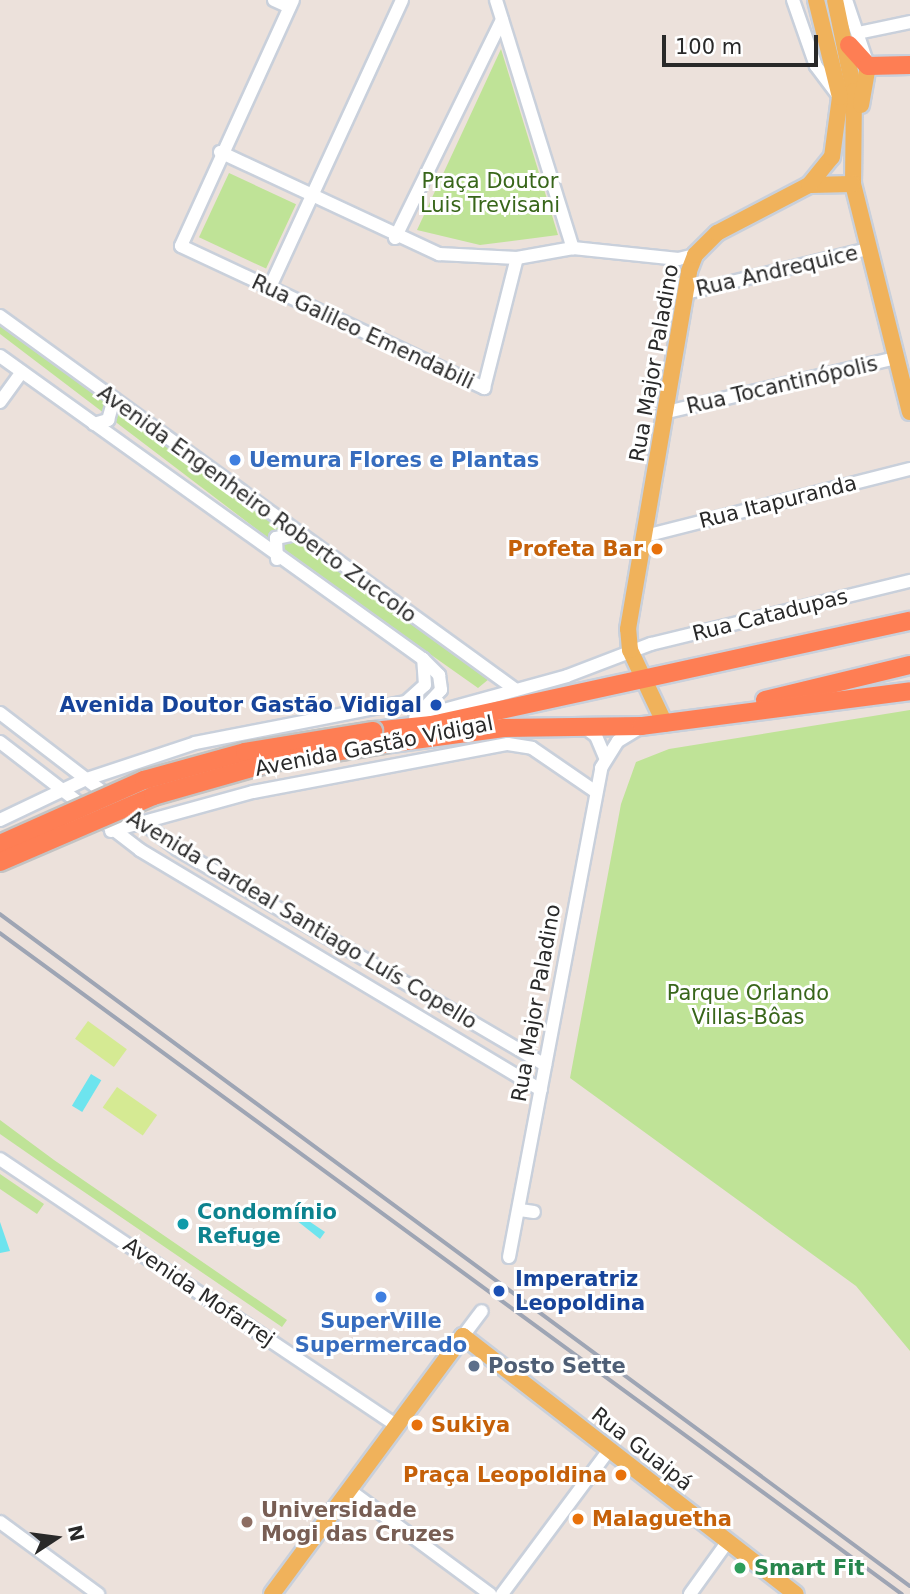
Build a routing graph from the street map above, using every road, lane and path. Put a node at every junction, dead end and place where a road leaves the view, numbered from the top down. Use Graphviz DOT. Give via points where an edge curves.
graph roads {
  1 [pos="274,0"];
  2 [pos="402,0"];
  3 [pos="496,0"];
  4 [pos="793,0"];
  5 [pos="816,0"];
  6 [pos="835,0"];
  7 [pos="846,0"];
  8 [pos="292,3"];
  9 [pos="502,20"];
  10 [pos="910,22"];
  11 [pos="852,40"];
  12 [pos="910,65"];
  13 [pos="868,66"];
  14 [pos="839,97"];
  15 [pos="854,124"];
  16 [pos="220,152"];
  17 [pos="853,184"];
  18 [pos="809,185"];
  19 [pos="310,196"];
  20 [pos="395,238"];
  21 [pos="573,248"];
  22 [pos="869,249"];
  23 [pos="695,255"];
  24 [pos="517,258"];
  25 [pos="678,259"];
  26 [pos="690,271"];
  27 [pos="270,287"];
  28 [pos="686,293"];
  29 [pos="0,316"];
  30 [pos="0,356"];
  31 [pos="896,358"];
  32 [pos="22,372"];
  33 [pos="114,399"];
  34 [pos="0,402"];
  35 [pos="667,412"];
  36 [pos="910,412"];
  37 [pos="94,424"];
  38 [pos="910,469"];
  39 [pos="297,534"];
  40 [pos="645,536"];
  41 [pos="278,560"];
  42 [pos="910,582"];
  43 [pos="910,621"];
  44 [pos="630,650"];
  45 [pos="423,659"];
  46 [pos="910,665"];
  47 [pos="645,677"];
  48 [pos="516,690"];
  49 [pos="910,691"];
  50 [pos="743,711"];
  51 [pos="0,713"];
  52 [pos="415,718"];
  53 [pos="666,724"];
  54 [pos="583,726"];
  55 [pos="642,726"];
  56 [pos="379,735"];
  57 [pos="0,742"];
  58 [pos="147,758"];
  59 [pos="603,762"];
  60 [pos="575,776"];
  61 [pos="84,779"];
  62 [pos="60,790"];
  63 [pos="596,792"];
  64 [pos="175,809"];
  65 [pos="0,820"];
  66 [pos="135,822"];
  67 [pos="111,831"];
  68 [pos="0,844"];
  69 [pos="0,862"];
  70 [pos="545,1065"];
  71 [pos="541,1090"];
  72 [pos="0,1159"];
  73 [pos="525,1185"];
  74 [pos="540,1190"];
  75 [pos="520,1210"];
  76 [pos="534,1212"];
  77 [pos="509,1257"];
  78 [pos="482,1311"];
  79 [pos="464,1336"];
  80 [pos="397,1426"];
  81 [pos="608,1450"];
  82 [pos="348,1489"];
  83 [pos="0,1522"];
  84 [pos="728,1541"];
  85 [pos="98,1594"];
  86 [pos="272,1594"];
  87 [pos="490,1594"];
  88 [pos="502,1594"];
  89 [pos="690,1594"];
  90 [pos="796,1594"];
  1 -- 8 [label="street"];
  2 -- 19 [label="street"];
  3 -- 9 [label="street"];
  4 -- 14 [label="street" via="816,66"];
  5 -- 14 [label="main road, Rua Major Paladino"];
  6 -- 11 [label="main road"];
  7 -- 11 [label="street"];
  8 -- 16 [label="street"];
  9 -- 20 [label="street"];
  9 -- 21 [label="street"];
  10 -- 11 [label="street"];
  11 -- 13 [label="highway"];
  11 -- 15 [label="main road"];
  12 -- 13 [label="highway"];
  13 -- 15 [label="main road"];
  14 -- 18 [label="main road, Rua Major Paladino" via="832,157"];
  15 -- 17 [label="main road"];
  16 -- 19 [label="street"];
  16 -- 27 [label="street, Rua Galileo Emendabili" via="181,246"];
  17 -- 18 [label="main road"];
  17 -- 22 [label="main road"];
  18 -- 23 [label="main road, Rua Major Paladino" via="738,221"];
  19 -- 20 [label="street"];
  19 -- 27 [label="street"];
  20 -- 24 [label="street" via="439,254"];
  21 -- 24 [label="street"];
  21 -- 25 [label="street"];
  22 -- 28 [label="street, Rua Andrequice"];
  22 -- 31 [label="main road"];
  23 -- 25 [label="street"];
  23 -- 26 [label="main road, Rua Major Paladino"];
  24 -- 27 [label="street, Rua Galileo Emendabili" via="484,388"];
  25 -- 26 [label="street"];
  26 -- 28 [label="main road, Rua Major Paladino"];
  28 -- 35 [label="main road, Rua Major Paladino"];
  29 -- 33 [label="street, Avenida Engenheiro Roberto Zuccolo"];
  30 -- 32 [label="street, Avenida Engenheiro Roberto Zuccolo"];
  31 -- 35 [label="street, Rua Tocantinópolis"];
  31 -- 36 [label="main road"];
  32 -- 34 [label="street"];
  32 -- 37 [label="street, Avenida Engenheiro Roberto Zuccolo"];
  33 -- 37 [label="street" via="108,420"];
  33 -- 39 [label="street, Avenida Engenheiro Roberto Zuccolo"];
  35 -- 40 [label="main road, Rua Major Paladino"];
  37 -- 41 [label="street, Avenida Engenheiro Roberto Zuccolo"];
  38 -- 40 [label="street, Rua Itapuranda"];
  39 -- 41 [label="street" via="276,538"];
  39 -- 48 [label="street, Avenida Engenheiro Roberto Zuccolo"];
  40 -- 44 [label="main road, Rua Major Paladino" via="629,616"];
  41 -- 45 [label="street, Avenida Engenheiro Roberto Zuccolo"];
  42 -- 44 [label="street, Rua Catadupas"];
  43 -- 47 [label="highway"];
  44 -- 47 [label="main road, Rua Major Paladino"];
  44 -- 48 [label="street, Avenida Gastão Vidigal"];
  45 -- 52 [label="street, Avenida Engenheiro Roberto Zuccolo" via="439,675 440,690"];
  45 -- 58 [label="street, Avenida Gastão Vidigal" via="425,685 406,702 243,732"];
  46 -- 50 [label="highway"];
  47 -- 53 [label="main road, Rua Major Paladino"];
  47 -- 56 [label="highway, Avenida Gastão Vidigal"];
  48 -- 52 [label="street, Avenida Gastão Vidigal"];
  49 -- 50 [label="highway"];
  50 -- 53 [label="highway, Avenida Gastão Vidigal"];
  51 -- 61 [label="street, Avenida Cardeal Santiago Luís Copello"];
  52 -- 56 [label="street, Avenida Gastão Vidigal"];
  53 -- 55 [label="highway, Avenida Gastão Vidigal"];
  54 -- 55 [label="highway, Avenida Gastão Vidigal"];
  54 -- 56 [label="highway, Avenida Gastão Vidigal"];
  54 -- 59 [label="street" via="596,736"];
  55 -- 59 [label="street"];
  56 -- 68 [label="highway, bridge" via="202,762 95,799"];
  56 -- 69 [label="highway, bridge" via="216,776 74,825"];
  57 -- 62 [label="street, Avenida Cardeal Santiago Luís Copello"];
  58 -- 61 [label="street, Avenida Gastão Vidigal"];
  58 -- 64 [label="street" via="148,788"];
  59 -- 60 [label="street"];
  59 -- 63 [label="street, Rua Major Paladino"];
  60 -- 63 [label="street, Avenida Gastão Vidigal"];
  60 -- 64 [label="street, Avenida Gastão Vidigal" via="532,748 508,744"];
  61 -- 62 [label="street, Avenida Gastão Vidigal"];
  61 -- 66 [label="street, Avenida Cardeal Santiago Luís Copello"];
  62 -- 65 [label="street, Avenida Gastão Vidigal"];
  62 -- 67 [label="street, Avenida Cardeal Santiago Luís Copello"];
  63 -- 70 [label="street, Rua Major Paladino"];
  64 -- 66 [label="street, Avenida Gastão Vidigal"];
  66 -- 67 [label="street, Avenida Gastão Vidigal"];
  66 -- 70 [label="street, Avenida Cardeal Santiago Luís Copello"];
  67 -- 71 [label="street, Avenida Cardeal Santiago Luís Copello"];
  70 -- 71 [label="street, Rua Major Paladino"];
  71 -- 73 [label="street, Rua Major Paladino"];
  72 -- 80 [label="street, Avenida Mofarrej"];
  73 -- 74 [label="street"];
  73 -- 75 [label="street, Rua Major Paladino"];
  75 -- 76 [label="street"];
  75 -- 77 [label="street, Rua Major Paladino"];
  78 -- 79 [label="street"];
  79 -- 80 [label="main road"];
  79 -- 81 [label="main road, Rua Guaipá"];
  80 -- 82 [label="main road"];
  81 -- 84 [label="main road, Rua Guaipá"];
  81 -- 88 [label="street"];
  82 -- 86 [label="main road"];
  82 -- 87 [label="street"];
  83 -- 85 [label="street"];
  84 -- 89 [label="street"];
  84 -- 90 [label="main road, Rua Guaipá"];
}
